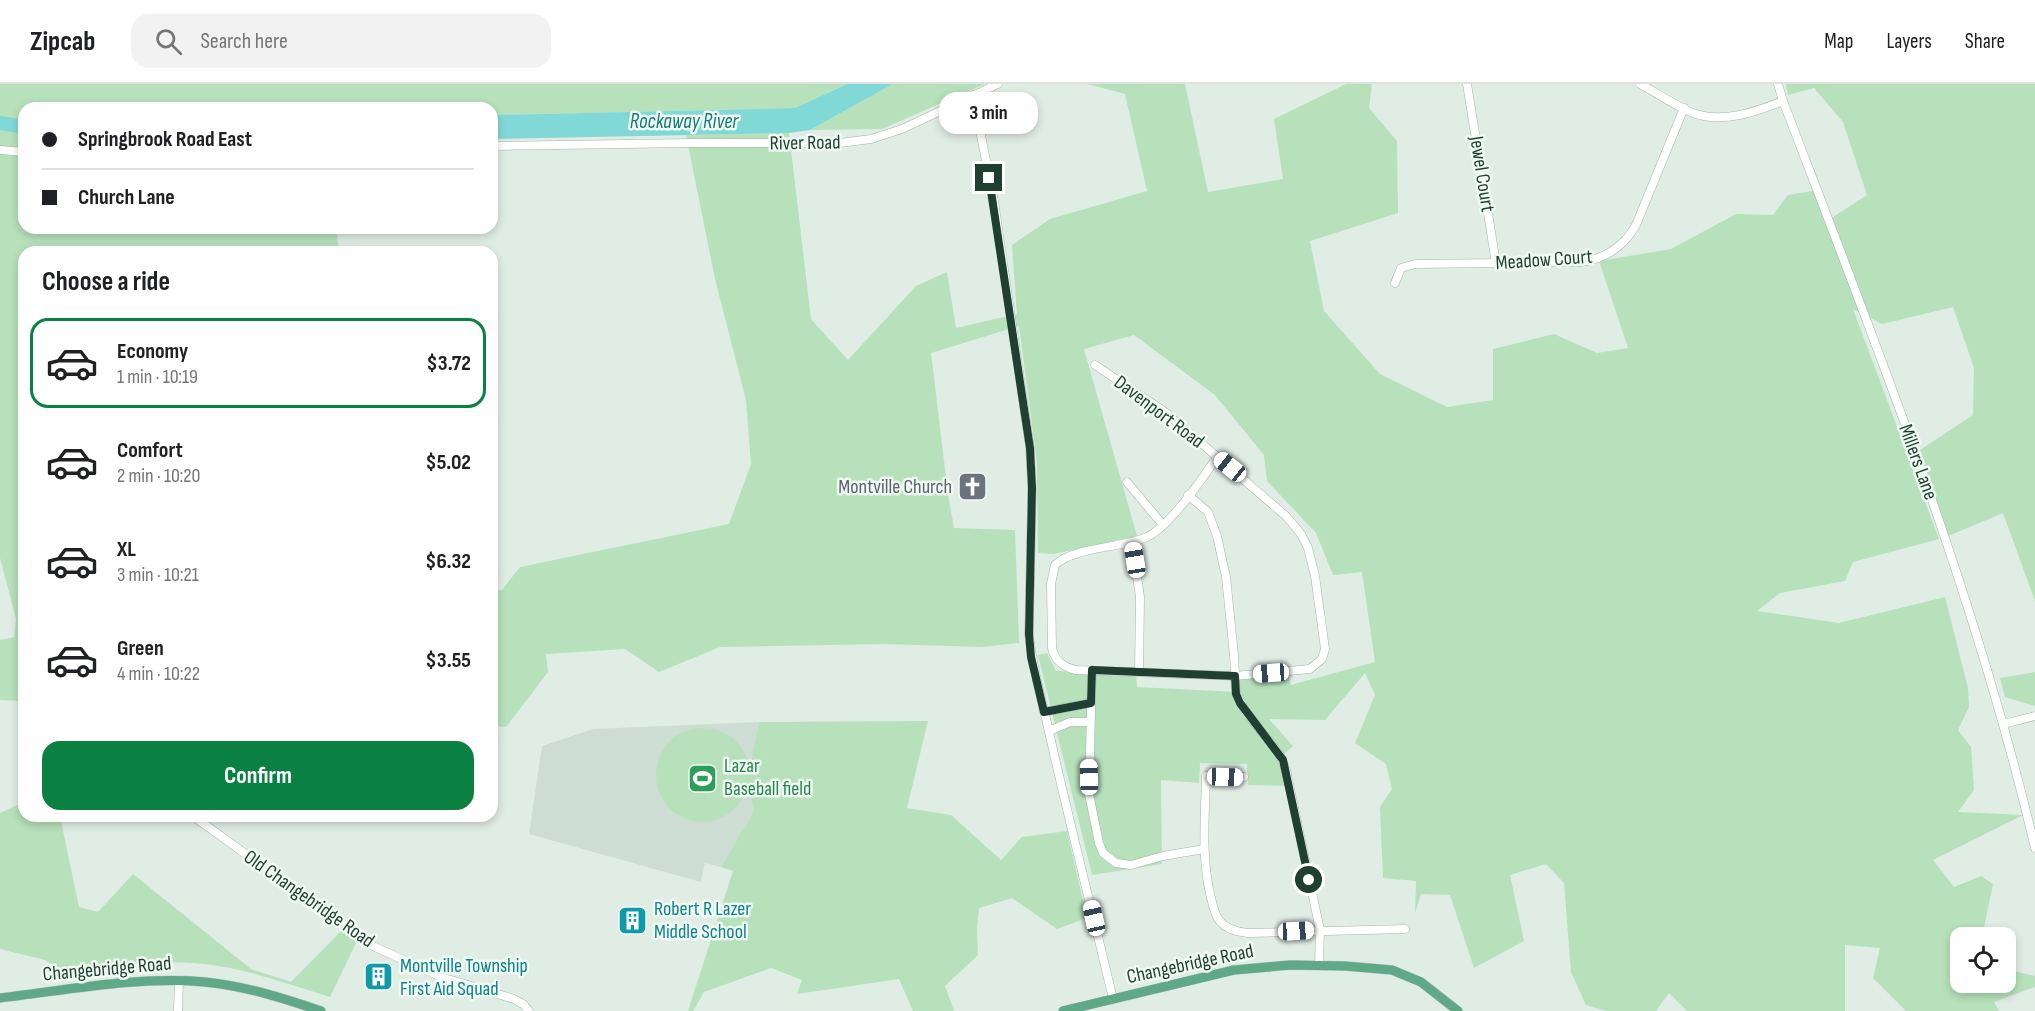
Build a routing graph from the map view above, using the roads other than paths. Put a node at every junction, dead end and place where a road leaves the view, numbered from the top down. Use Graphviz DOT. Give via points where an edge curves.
graph roads {
  1 [pos="998,84"];
  2 [pos="1467,84"];
  3 [pos="1640,84"];
  4 [pos="1778,84"];
  5 [pos="973,95"];
  6 [pos="1782,101"];
  7 [pos="1684,108"];
  8 [pos="498,146"];
  9 [pos="0,150"];
  10 [pos="18,152"];
  11 [pos="1496,263"];
  12 [pos="1395,282"];
  13 [pos="1095,364"];
  14 [pos="1217,457"];
  15 [pos="1126,482"];
  16 [pos="1188,495"];
  17 [pos="1163,525"];
  18 [pos="1132,542"];
  19 [pos="1092,670"];
  20 [pos="1139,672"];
  21 [pos="1235,676"];
  22 [pos="1091,703"];
  23 [pos="1044,712"];
  24 [pos="2035,716"];
  25 [pos="1090,722"];
  26 [pos="2003,724"];
  27 [pos="1049,731"];
  28 [pos="1244,777"];
  29 [pos="201,822"];
  30 [pos="2035,848"];
  31 [pos="1204,849"];
  32 [pos="1405,928"];
  33 [pos="1320,930"];
  34 [pos="1319,965"];
  35 [pos="179,981"];
  36 [pos="0,998"];
  37 [pos="1113,999"];
  38 [pos="178,1011"];
  39 [pos="321,1011"];
  40 [pos="529,1011"];
  41 [pos="1063,1011"];
  42 [pos="1458,1011"];
  1 -- 5 [label="street, River Road"];
  2 -- 11 [label="street, Jewel Court"];
  3 -- 7 [label="street"];
  4 -- 6 [label="street, Millers Lane"];
  5 -- 8 [label="street, River Road" via="886,135 840,143"];
  5 -- 23 [label="street" via="994,201 1030,448 1029,634"];
  6 -- 7 [label="street" via="1729,117 1707,117"];
  6 -- 26 [label="street, Millers Lane" via="1919,463"];
  7 -- 11 [label="street, Meadow Court" via="1636,225 1620,246 1581,262"];
  9 -- 10 [label="street"];
  11 -- 12 [label="street, Meadow Court" via="1408,265 1401,268"];
  13 -- 14 [label="street, Davenport Road" via="1165,412"];
  14 -- 16 [label="street"];
  14 -- 21 [label="street, Davenport Road" via="1287,517 1301,534 1315,576 1324,641 1322,659 1310,669"];
  15 -- 17 [label="street"];
  16 -- 17 [label="street"];
  16 -- 21 [label="street" via="1211,516 1217,536 1226,577"];
  17 -- 18 [label="street"];
  18 -- 19 [label="street, Davenport Road" via="1068,557 1055,565 1051,584 1054,654 1060,664 1070,669"];
  18 -- 20 [label="street" via="1140,597"];
  19 -- 20 [label="street, Davenport Road"];
  19 -- 22 [label="street"];
  20 -- 21 [label="street, Davenport Road"];
  21 -- 33 [label="street" via="1240,703 1283,760"];
  22 -- 23 [label="street"];
  22 -- 25 [label="street"];
  23 -- 27 [label="street"];
  24 -- 26 [label="street"];
  25 -- 27 [label="street" via="1071,722"];
  25 -- 31 [label="street" via="1089,794 1103,853 1116,862 1131,865"];
  26 -- 30 [label="street, Millers Lane"];
  27 -- 37 [label="street"];
  28 -- 31 [label="street" via="1206,776"];
  29 -- 40 [label="street, Old Changebridge Road" via="373,946 441,977 514,999"];
  31 -- 33 [label="street" via="1215,911 1228,927 1248,933"];
  32 -- 33 [label="street"];
  33 -- 34 [label="street"];
  34 -- 37 [label="main road, Changebridge Road" via="1234,970"];
  34 -- 42 [label="main road, Changebridge Road" via="1382,968 1402,973 1426,985"];
  35 -- 36 [label="main road, Changebridge Road"];
  35 -- 38 [label="street"];
  35 -- 39 [label="main road, Changebridge Road" via="254,990"];
  37 -- 41 [label="main road, Changebridge Road"];
}
